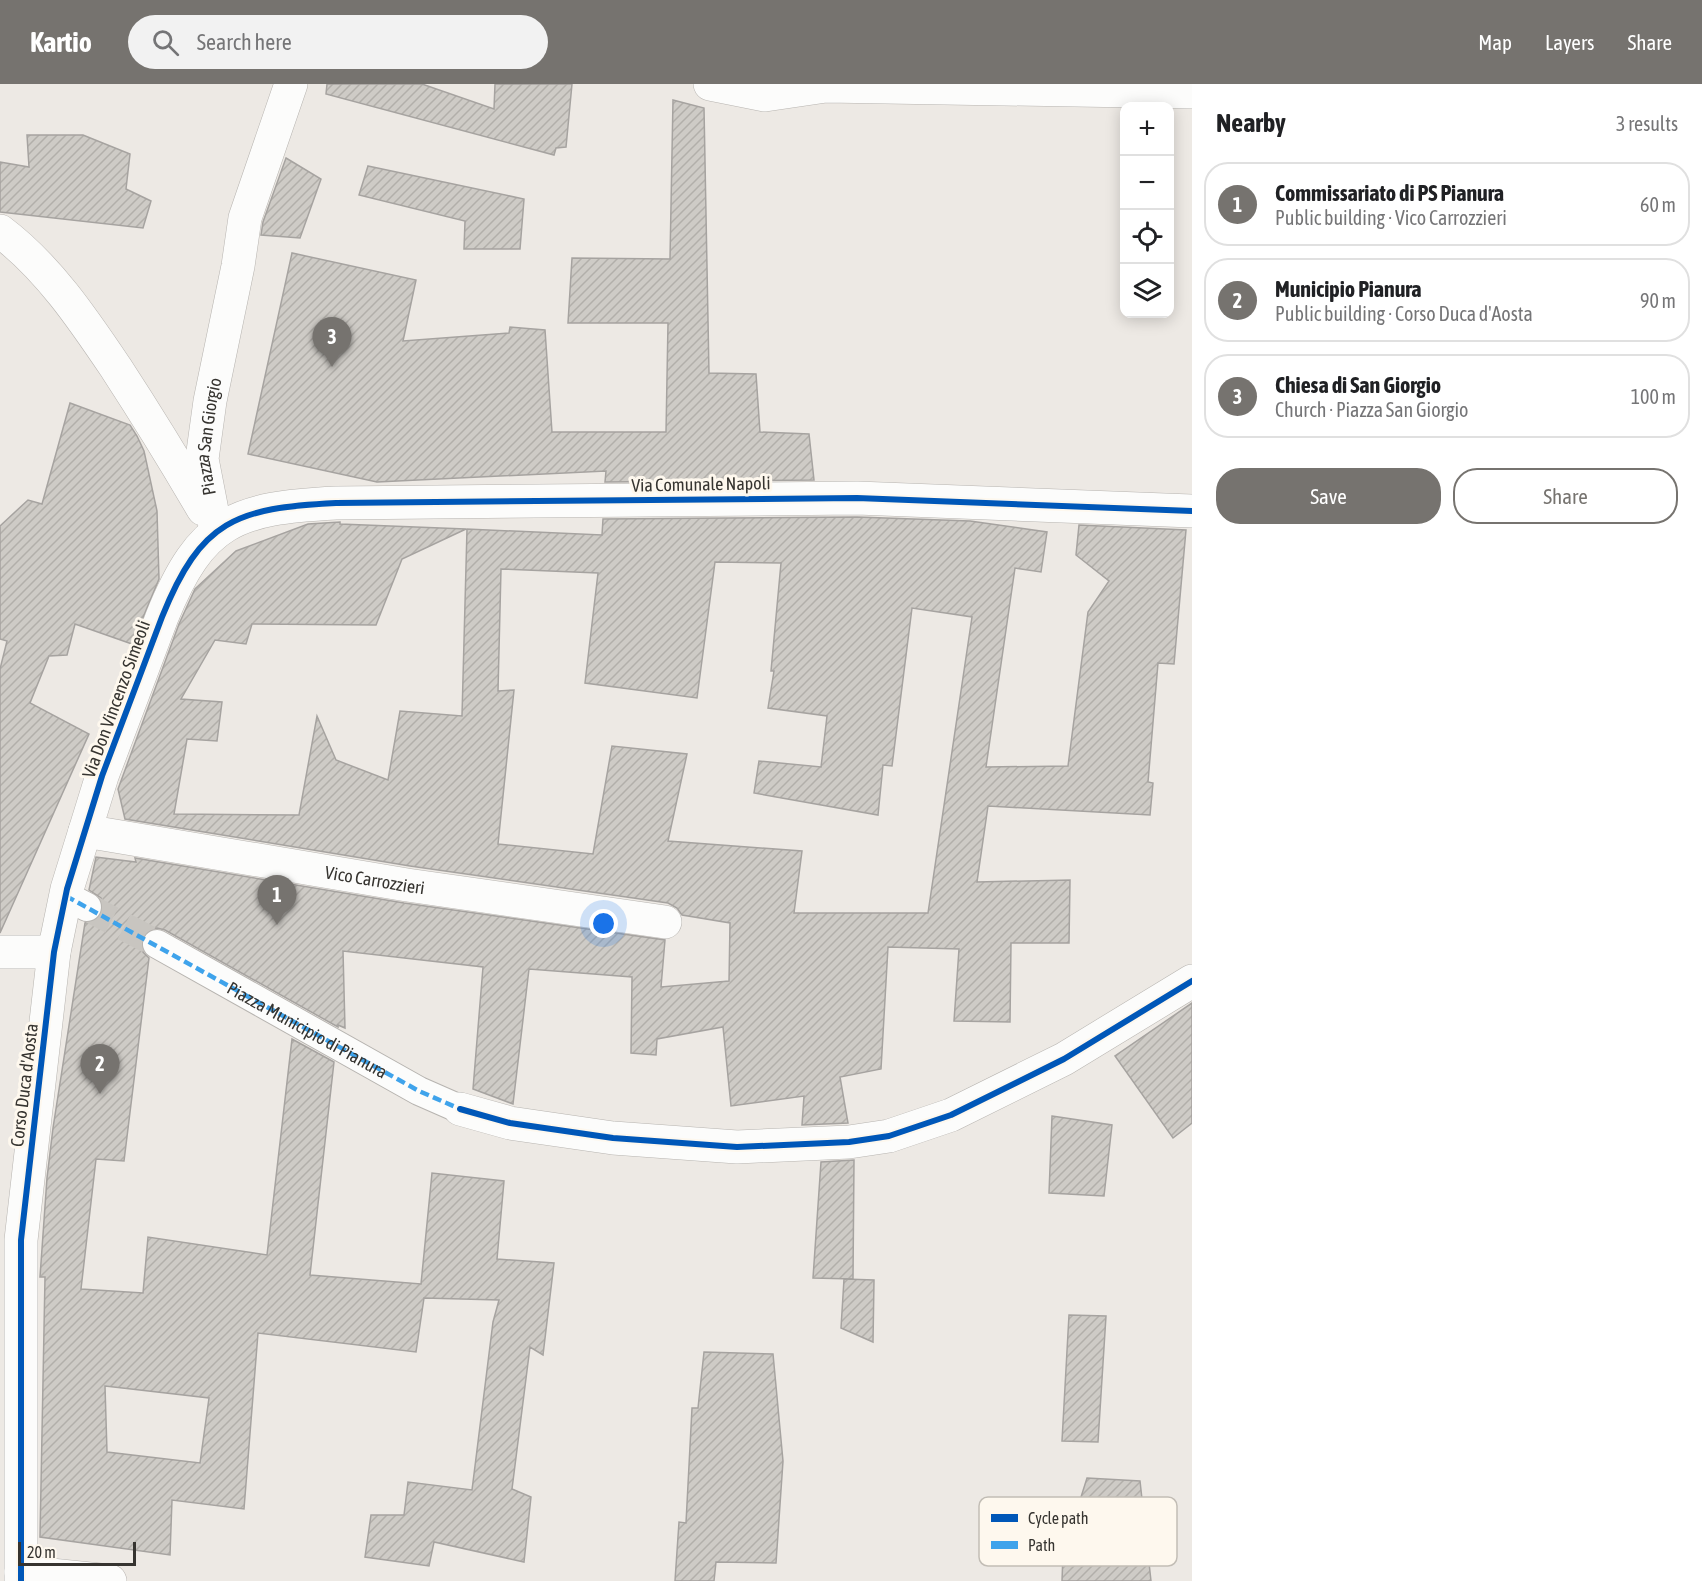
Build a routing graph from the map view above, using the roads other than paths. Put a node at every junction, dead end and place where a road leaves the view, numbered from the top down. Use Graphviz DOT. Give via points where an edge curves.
graph roads {
  1 [pos="291,84"];
  2 [pos="710,84"];
  3 [pos="1192,92"];
  4 [pos="8,238"];
  5 [pos="1192,510"];
  6 [pos="216,531"];
  7 [pos="85,831"];
  8 [pos="665,922"];
  9 [pos="157,944"];
  10 [pos="0,952"];
  11 [pos="54,952"];
  12 [pos="1192,981"];
  13 [pos="460,1109"];
  14 [pos="21,1576"];
  15 [pos="110,1581"];
  1 -- 6 [label="street, Piazza San Giorgio" via="245,218 210,401 202,459"];
  2 -- 3 [label="street" via="765,95 826,86"];
  4 -- 6 [label="street, Piazza San Giorgio" via="51,280 97,341 162,438"];
  5 -- 6 [label="street, Via Comunale Napoli" via="857,498 336,503 268,509"];
  6 -- 7 [label="street, Via Don Vincenzo Simeoli" via="190,560 171,594"];
  7 -- 8 [label="street, Vico Carrozzieri" via="407,885"];
  7 -- 11 [label="street, Via Don Vincenzo Simeoli" via="73,897"];
  9 -- 13 [label="street, Piazza Municipio di Pianura" via="419,1091"];
  10 -- 11 [label="street"];
  11 -- 14 [label="street, Corso Duca d'Aosta" via="21,1240"];
  12 -- 13 [label="street" via="1053,1064 951,1115 889,1136 849,1142 737,1147 614,1138 510,1123"];
  14 -- 15 [label="street"];
}
